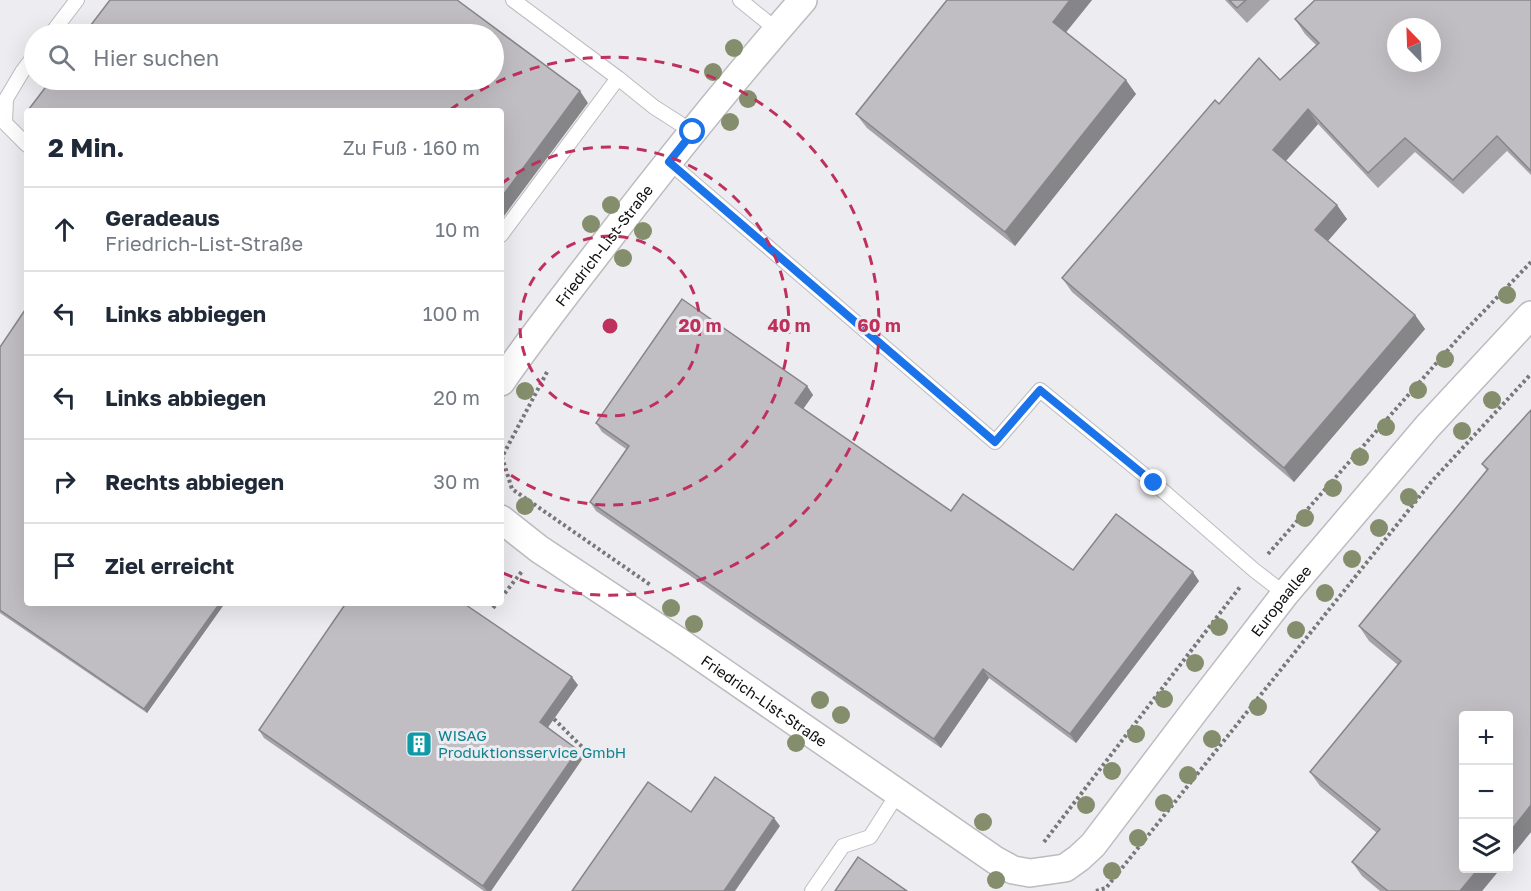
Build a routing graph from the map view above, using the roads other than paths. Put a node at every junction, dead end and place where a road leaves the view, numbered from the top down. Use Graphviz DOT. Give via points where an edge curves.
graph roads {
  1 [pos="77,0"];
  2 [pos="513,0"];
  3 [pos="740,0"];
  4 [pos="803,0"];
  5 [pos="59,24"];
  6 [pos="777,30"];
  7 [pos="24,69"];
  8 [pos="618,78"];
  9 [pos="693,132"];
  10 [pos="24,142"];
  11 [pos="669,162"];
  12 [pos="504,231"];
  13 [pos="1531,315"];
  14 [pos="504,378"];
  15 [pos="504,521"];
  16 [pos="1285,594"];
  17 [pos="898,793"];
  18 [pos="1030,873"];
  19 [pos="812,891"];
  1 -- 5 [label="lane"];
  2 -- 8 [label="lane"];
  3 -- 6 [label="lane"];
  4 -- 6 [label="street, Friedrich-List-Straße"];
  6 -- 9 [label="street, Friedrich-List-Straße"];
  7 -- 10 [label="lane" via="6,99 5,123"];
  8 -- 9 [label="lane"];
  8 -- 12 [label="lane"];
  9 -- 11 [label="street, Friedrich-List-Straße"];
  11 -- 14 [label="street, Friedrich-List-Straße"];
  11 -- 16 [label="lane" via="995,442 1040,390"];
  13 -- 16 [label="street, Europaallee" via="1427,427"];
  15 -- 17 [label="street, Friedrich-List-Straße"];
  16 -- 18 [label="street, Europaallee" via="1093,845 1065,868"];
  17 -- 18 [label="street, Friedrich-List-Straße" via="995,860 1013,870"];
  17 -- 19 [label="lane" via="870,837 843,846"];
}
